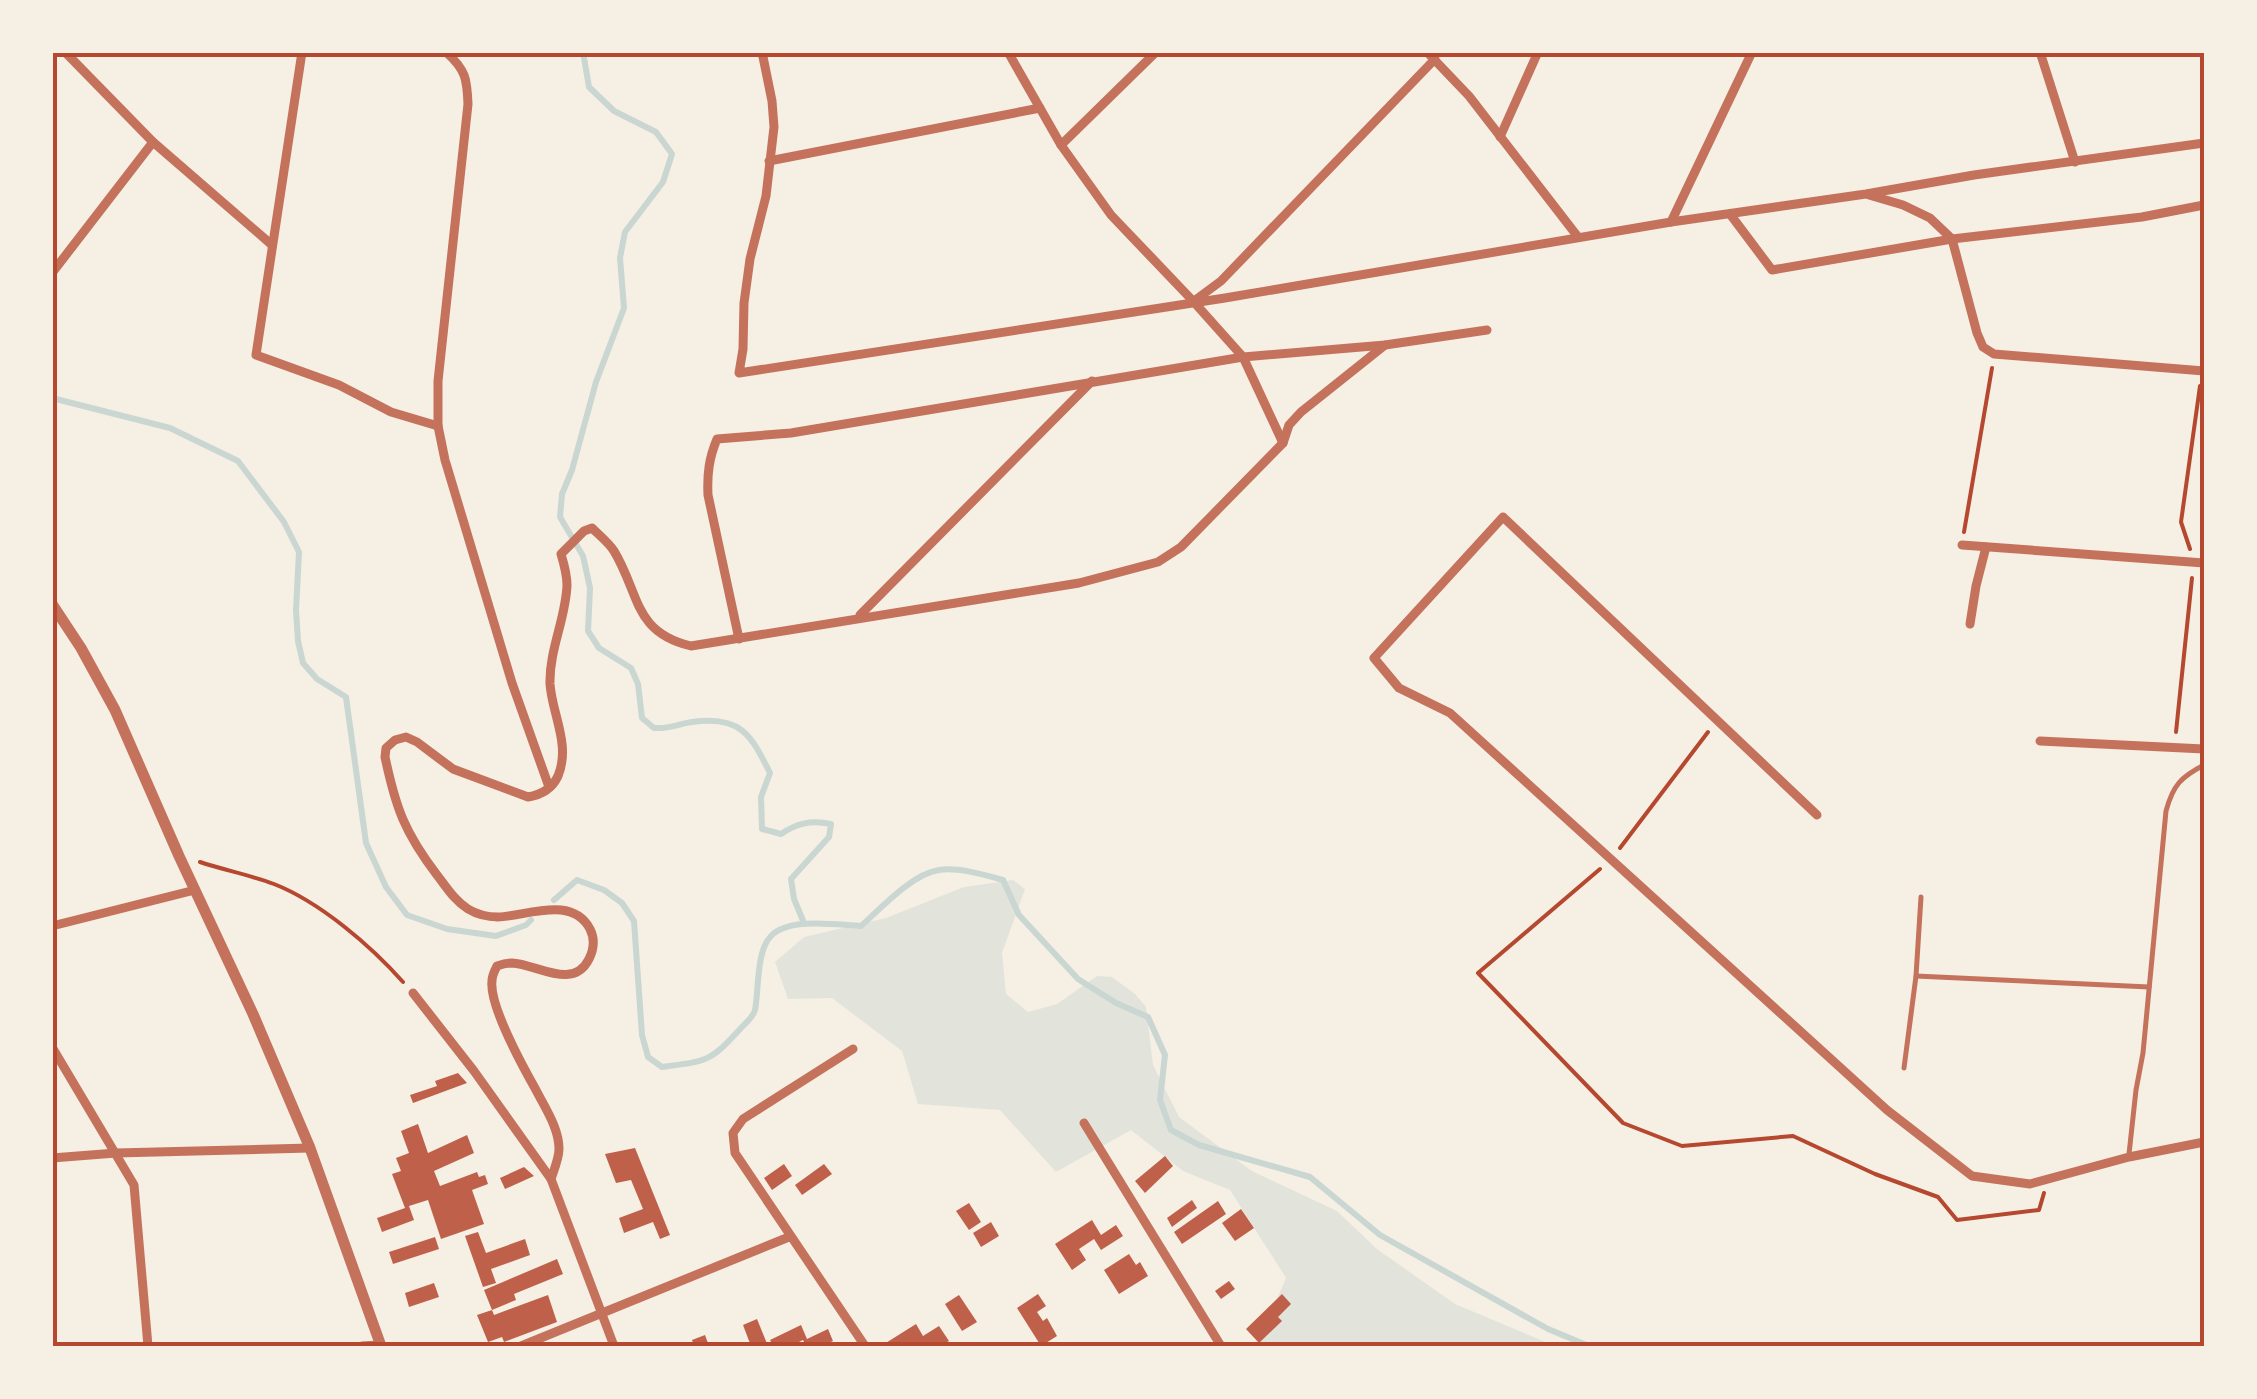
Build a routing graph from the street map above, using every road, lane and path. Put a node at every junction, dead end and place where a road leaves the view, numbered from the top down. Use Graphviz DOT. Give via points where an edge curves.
graph roads {
  1 [pos="65,52"];
  2 [pos="302,52"];
  3 [pos="446,52"];
  4 [pos="762,52"];
  5 [pos="1008,52"];
  6 [pos="1156,52"];
  7 [pos="1538,52"];
  8 [pos="1752,52"];
  9 [pos="2040,52"];
  10 [pos="1431,56"];
  11 [pos="1040,108"];
  12 [pos="1500,137"];
  13 [pos="153,142"];
  14 [pos="2204,143"];
  15 [pos="1061,145"];
  16 [pos="769,161"];
  17 [pos="2075,162"];
  18 [pos="1866,194"];
  19 [pos="2204,204"];
  20 [pos="1730,214"];
  21 [pos="1672,222"];
  22 [pos="1578,237"];
  23 [pos="1952,239"];
  24 [pos="272,246"];
  25 [pos="52,273"];
  26 [pos="1193,301"];
  27 [pos="1487,330"];
  28 [pos="1386,345"];
  29 [pos="1994,354"];
  30 [pos="1243,358"];
  31 [pos="2204,371"];
  32 [pos="1092,381"];
  33 [pos="438,426"];
  34 [pos="1283,444"];
  35 [pos="1962,546"];
  36 [pos="1986,547"];
  37 [pos="2204,563"];
  38 [pos="52,604"];
  39 [pos="858,617"];
  40 [pos="1970,624"];
  41 [pos="739,639"];
  42 [pos="1717,720"];
  43 [pos="2040,741"];
  44 [pos="2204,749"];
  45 [pos="2204,765"];
  46 [pos="549,787"];
  47 [pos="1816,815"];
  48 [pos="178,856"];
  49 [pos="1611,859"];
  50 [pos="195,890"];
  51 [pos="1921,897"];
  52 [pos="52,926"];
  53 [pos="1916,976"];
  54 [pos="2149,987"];
  55 [pos="413,993"];
  56 [pos="52,1046"];
  57 [pos="853,1049"];
  58 [pos="1904,1068"];
  59 [pos="1084,1123"];
  60 [pos="2204,1142"];
  61 [pos="310,1148"];
  62 [pos="116,1153"];
  63 [pos="52,1158"];
  64 [pos="2129,1158"];
  65 [pos="551,1179"];
  66 [pos="2048,1179"];
  67 [pos="789,1237"];
  68 [pos="600,1314"];
  69 [pos="148,1346"];
  70 [pos="362,1346"];
  71 [pos="380,1346"];
  72 [pos="521,1346"];
  73 [pos="614,1346"];
  74 [pos="865,1346"];
  75 [pos="1222,1346"];
  1 -- 13 [label="street"];
  2 -- 24 [label="street"];
  3 -- 33 [label="street" via="467,79 468,104"];
  4 -- 16 [label="street" via="774,127"];
  5 -- 11 [label="street"];
  6 -- 15 [label="street"];
  7 -- 12 [label="street"];
  8 -- 21 [label="street"];
  9 -- 17 [label="street"];
  10 -- 12 [label="street"];
  10 -- 26 [label="street"];
  11 -- 15 [label="street"];
  11 -- 16 [label="street"];
  12 -- 22 [label="street"];
  13 -- 24 [label="street"];
  13 -- 25 [label="street"];
  14 -- 17 [label="street"];
  15 -- 26 [label="street" via="1111,215"];
  16 -- 26 [label="street" via="750,258 739,373"];
  17 -- 18 [label="street"];
  18 -- 20 [label="street"];
  18 -- 23 [label="street" via="1930,218"];
  19 -- 23 [label="street"];
  20 -- 21 [label="street"];
  20 -- 23 [label="street" via="1772,270"];
  21 -- 22 [label="street"];
  22 -- 26 [label="street"];
  23 -- 29 [label="street" via="1977,333"];
  24 -- 33 [label="street" via="256,354"];
  26 -- 30 [label="street"];
  27 -- 28 [label="street"];
  28 -- 30 [label="street"];
  28 -- 34 [label="street" via="1301,412"];
  29 -- 31 [label="street"];
  29 -- 35 [label="path"];
  30 -- 32 [label="street"];
  30 -- 34 [label="street"];
  32 -- 39 [label="street"];
  32 -- 41 [label="street" via="792,433 717,438 708,495"];
  33 -- 46 [label="street"];
  34 -- 39 [label="street" via="1158,562 1079,583"];
  35 -- 36 [label="street"];
  36 -- 37 [label="street"];
  36 -- 40 [label="street"];
  38 -- 48 [label="street" via="115,710"];
  39 -- 41 [label="street"];
  41 -- 46 [label="street" via="672,642 641,612 613,550 592,528 584,531 561,554 566,596 550,681 562,741 558,775"];
  42 -- 47 [label="street"];
  42 -- 49 [label="path"];
  42 -- 49 [label="street" via="1503,517 1374,658 1400,688 1450,712"];
  43 -- 44 [label="street"];
  45 -- 54 [label="lane" via="2184,776 2166,811"];
  46 -- 65 [label="street" via="528,797 453,769 406,738 395,740 384,757 404,826 457,901 484,916 563,910 589,926 592,954 574,974 511,962 497,966 492,976 502,1020 552,1119 560,1150"];
  48 -- 50 [label="street"];
  48 -- 55 [label="path" via="276,885 328,914"];
  49 -- 66 [label="street" via="1887,1110 1972,1176 2030,1184"];
  49 -- 66 [label="path" via="1478,973 1623,1123 1682,1146 1793,1136 1938,1197 1957,1220 2039,1210"];
  50 -- 52 [label="street"];
  50 -- 61 [label="street"];
  51 -- 53 [label="lane"];
  53 -- 54 [label="lane"];
  53 -- 58 [label="lane"];
  54 -- 64 [label="lane"];
  55 -- 65 [label="street"];
  56 -- 62 [label="street"];
  57 -- 67 [label="street" via="743,1119 732,1133 735,1153"];
  59 -- 75 [label="street"];
  60 -- 64 [label="street"];
  61 -- 62 [label="street"];
  61 -- 71 [label="street"];
  62 -- 63 [label="street"];
  62 -- 69 [label="street" via="134,1184"];
  64 -- 66 [label="street"];
  65 -- 68 [label="street"];
  67 -- 68 [label="street"];
  67 -- 74 [label="street"];
  68 -- 72 [label="street"];
  68 -- 73 [label="street"];
  70 -- 71 [label="street"];
}
